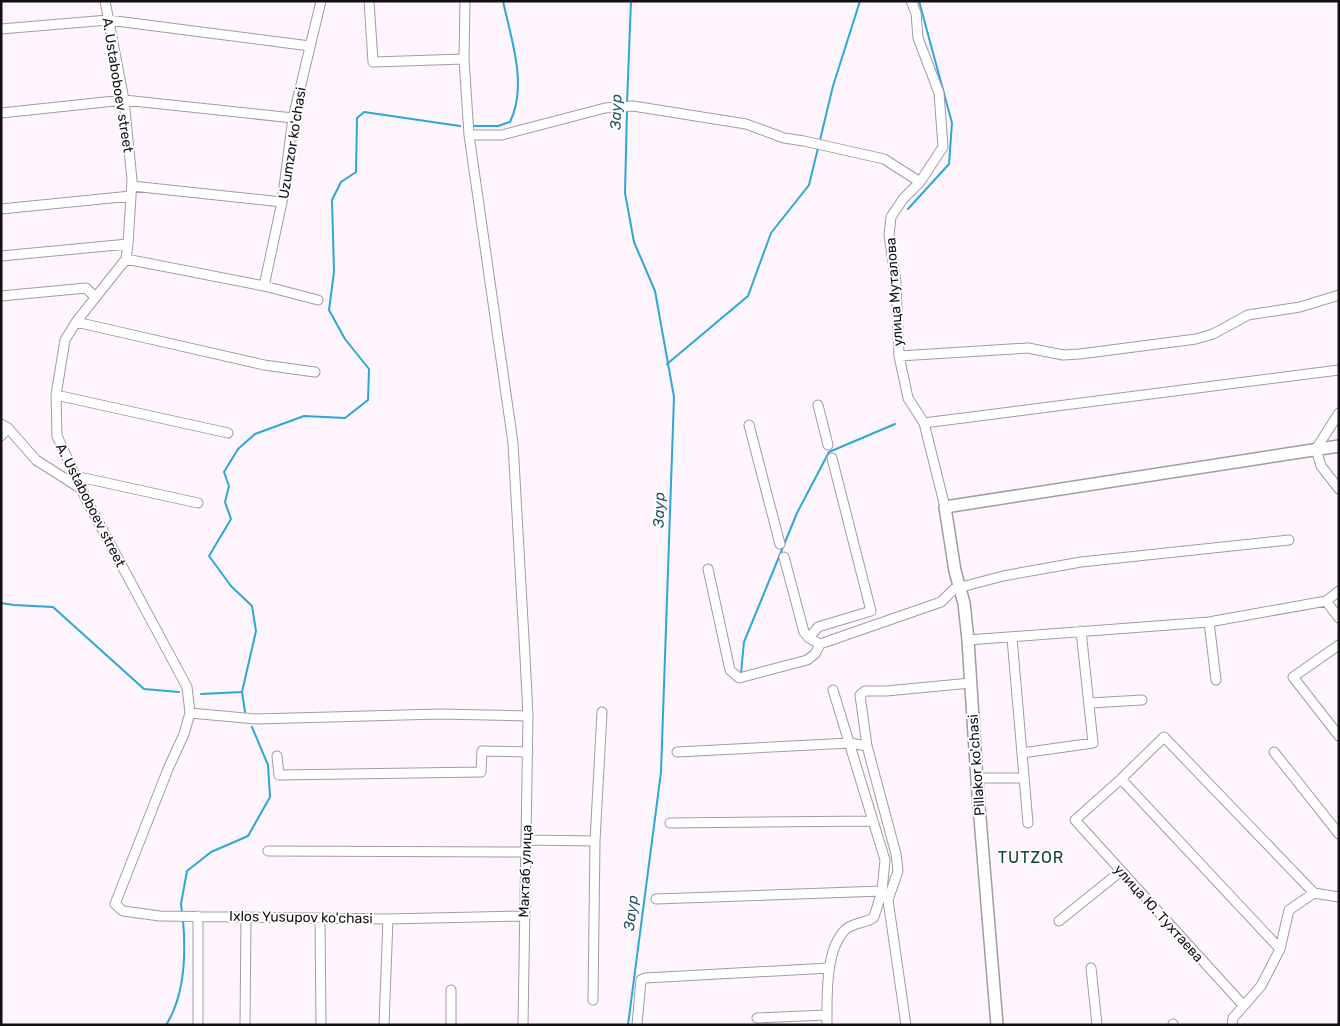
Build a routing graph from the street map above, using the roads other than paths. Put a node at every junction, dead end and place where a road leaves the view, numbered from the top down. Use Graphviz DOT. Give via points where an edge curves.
graph roads {
  1 [pos="105,1"];
  2 [pos="321,1"];
  3 [pos="369,1"];
  4 [pos="465,1"];
  5 [pos="911,1"];
  6 [pos="108,20"];
  7 [pos="1,29"];
  8 [pos="310,46"];
  9 [pos="464,59"];
  10 [pos="124,100"];
  11 [pos="1,113"];
  12 [pos="293,118"];
  13 [pos="469,135"];
  14 [pos="920,182"];
  15 [pos="132,186"];
  16 [pos="131,196"];
  17 [pos="282,202"];
  18 [pos="1,209"];
  19 [pos="128,244"];
  20 [pos="1,256"];
  21 [pos="126,259"];
  22 [pos="264,286"];
  23 [pos="1339,295"];
  24 [pos="1,296"];
  25 [pos="95,297"];
  26 [pos="318,300"];
  27 [pos="76,322"];
  28 [pos="899,356"];
  29 [pos="1339,370"];
  30 [pos="315,372"];
  31 [pos="56,395"];
  32 [pos="818,405"];
  33 [pos="1339,413"];
  34 [pos="924,423"];
  35 [pos="5,426"];
  36 [pos="749,426"];
  37 [pos="228,432"];
  38 [pos="1,436"];
  39 [pos="828,445"];
  40 [pos="1339,446"];
  41 [pos="1316,449"];
  42 [pos="832,458"];
  43 [pos="75,476"];
  44 [pos="80,488"];
  45 [pos="1339,489"];
  46 [pos="198,503"];
  47 [pos="945,506"];
  48 [pos="1289,540"];
  49 [pos="780,544"];
  50 [pos="784,557"];
  51 [pos="708,569"];
  52 [pos="960,587"];
  53 [pos="1339,590"];
  54 [pos="1326,601"];
  55 [pos="1339,618"];
  56 [pos="1209,622"];
  57 [pos="1081,631"];
  58 [pos="809,638"];
  59 [pos="1012,638"];
  60 [pos="968,640"];
  61 [pos="820,644"];
  62 [pos="1339,645"];
  63 [pos="1216,680"];
  64 [pos="971,683"];
  65 [pos="834,690"];
  66 [pos="1142,700"];
  67 [pos="1090,703"];
  68 [pos="602,712"];
  69 [pos="190,713"];
  70 [pos="528,716"];
  71 [pos="1339,736"];
  72 [pos="850,743"];
  73 [pos="867,746"];
  74 [pos="528,752"];
  75 [pos="677,752"];
  76 [pos="1274,752"];
  77 [pos="1022,753"];
  78 [pos="277,756"];
  79 [pos="976,778"];
  80 [pos="1024,778"];
  81 [pos="1122,780"];
  82 [pos="873,821"];
  83 [pos="670,823"];
  84 [pos="1028,823"];
  85 [pos="1339,834"];
  86 [pos="527,840"];
  87 [pos="595,842"];
  88 [pos="268,851"];
  89 [pos="527,852"];
  90 [pos="1121,871"];
  91 [pos="882,891"];
  92 [pos="1314,894"];
  93 [pos="1339,897"];
  94 [pos="656,899"];
  95 [pos="183,916"];
  96 [pos="198,916"];
  97 [pos="523,916"];
  98 [pos="246,917"];
  99 [pos="320,918"];
  100 [pos="388,919"];
  101 [pos="1059,921"];
  102 [pos="1280,949"];
  103 [pos="829,968"];
  104 [pos="1091,968"];
  105 [pos="451,990"];
  106 [pos="593,1000"];
  107 [pos="1243,1005"];
  108 [pos="827,1014"];
  109 [pos="756,1018"];
  110 [pos="198,1025"];
  111 [pos="245,1025"];
  112 [pos="321,1025"];
  113 [pos="384,1025"];
  114 [pos="452,1025"];
  115 [pos="523,1025"];
  116 [pos="636,1025"];
  117 [pos="827,1025"];
  118 [pos="906,1025"];
  119 [pos="997,1025"];
  120 [pos="1097,1025"];
  121 [pos="1232,1025"];
  1 -- 6 [label="street, A. Ustaboboev street"];
  2 -- 8 [label="street, Uzumzor ko'chasi"];
  3 -- 9 [label="street" via="372,62"];
  4 -- 9 [label="street, Мактаб улица"];
  5 -- 14 [label="street, улица Муталова" via="916,13 918,38 939,93 944,141 943,148"];
  6 -- 7 [label="street"];
  6 -- 8 [label="street"];
  6 -- 10 [label="street, A. Ustaboboev street"];
  8 -- 12 [label="street, Uzumzor ko'chasi"];
  9 -- 13 [label="street, Мактаб улица"];
  10 -- 11 [label="street"];
  10 -- 12 [label="street"];
  10 -- 15 [label="street, A. Ustaboboev street"];
  12 -- 17 [label="street, Uzumzor ko'chasi"];
  13 -- 14 [label="street" via="502,135 605,108 633,106 746,124 784,138 884,159"];
  13 -- 70 [label="street, Мактаб улица" via="513,443"];
  14 -- 28 [label="street, улица Муталова" via="891,217 889,235 896,282"];
  15 -- 16 [label="street, A. Ustaboboev street"];
  15 -- 17 [label="street"];
  16 -- 18 [label="street"];
  16 -- 19 [label="street, A. Ustaboboev street"];
  17 -- 22 [label="street, Uzumzor ko'chasi"];
  19 -- 20 [label="street"];
  19 -- 21 [label="street, A. Ustaboboev street"];
  21 -- 22 [label="street"];
  21 -- 25 [label="street, A. Ustaboboev street"];
  22 -- 26 [label="street"];
  23 -- 28 [label="street" via="1300,307 1248,316 1214,334 1186,341 1063,355 1028,348"];
  24 -- 25 [label="street" via="86,288"];
  25 -- 27 [label="street, A. Ustaboboev street"];
  27 -- 30 [label="street" via="264,364"];
  27 -- 31 [label="street, A. Ustaboboev street" via="65,340"];
  28 -- 34 [label="street, улица Муталова" via="908,398"];
  29 -- 34 [label="street"];
  31 -- 37 [label="street"];
  31 -- 43 [label="street, A. Ustaboboev street" via="57,436"];
  32 -- 39 [label="street"];
  33 -- 41 [label="street"];
  34 -- 47 [label="street, улица Муталова"];
  35 -- 38 [label="street"];
  35 -- 44 [label="street" via="36,460"];
  36 -- 49 [label="street"];
  40 -- 41 [label="street"];
  41 -- 45 [label="street" via="1321,466"];
  41 -- 47 [label="street"];
  42 -- 58 [label="street" via="871,611 818,627"];
  43 -- 44 [label="street, A. Ustaboboev street"];
  43 -- 46 [label="street"];
  44 -- 69 [label="street, A. Ustaboboev street" via="187,686"];
  47 -- 52 [label="street, Pillakor ko'chasi"];
  48 -- 52 [label="street" via="1081,562"];
  50 -- 58 [label="street" via="804,632"];
  51 -- 61 [label="street" via="730,670 734,675 739,678 807,660"];
  52 -- 60 [label="street, Pillakor ko'chasi"];
  52 -- 61 [label="street" via="941,602"];
  53 -- 54 [label="street"];
  54 -- 55 [label="street"];
  54 -- 56 [label="street"];
  56 -- 57 [label="street"];
  56 -- 63 [label="street"];
  57 -- 59 [label="street"];
  57 -- 67 [label="street"];
  58 -- 61 [label="street"];
  59 -- 60 [label="street"];
  59 -- 77 [label="street"];
  60 -- 64 [label="street, Pillakor ko'chasi"];
  62 -- 71 [label="street" via="1293,677"];
  64 -- 73 [label="street" via="866,690 860,695"];
  64 -- 79 [label="street, Pillakor ko'chasi"];
  65 -- 72 [label="street"];
  66 -- 67 [label="street"];
  67 -- 77 [label="street" via="1093,743"];
  68 -- 87 [label="street"];
  69 -- 70 [label="street" via="256,719 440,714"];
  69 -- 95 [label="street, A. Ustaboboev street" via="115,904 123,911"];
  70 -- 74 [label="street, Мактаб улица"];
  72 -- 73 [label="street"];
  72 -- 75 [label="street"];
  72 -- 82 [label="street"];
  73 -- 118 [label="street" via="896,854 898,871 888,900"];
  74 -- 78 [label="street" via="482,751 481,772 279,775"];
  74 -- 86 [label="street, Мактаб улица"];
  76 -- 85 [label="street"];
  77 -- 80 [label="street"];
  79 -- 80 [label="street"];
  79 -- 119 [label="street, Pillakor ko'chasi"];
  80 -- 84 [label="street"];
  81 -- 90 [label="street, улица Ю. Тухтаева" via="1075,820"];
  81 -- 92 [label="street" via="1164,737"];
  81 -- 102 [label="street"];
  82 -- 83 [label="street"];
  82 -- 91 [label="street" via="884,860"];
  86 -- 87 [label="street"];
  86 -- 89 [label="street, Мактаб улица"];
  87 -- 106 [label="street"];
  88 -- 89 [label="street"];
  89 -- 97 [label="street, Мактаб улица"];
  90 -- 101 [label="street"];
  90 -- 107 [label="street, улица Ю. Тухтаева"];
  91 -- 94 [label="street"];
  91 -- 103 [label="street" via="872,919 848,927 843,932"];
  92 -- 93 [label="street"];
  92 -- 102 [label="street" via="1289,910"];
  95 -- 96 [label="street, Ixlos Yusupov ko'chasi"];
  96 -- 98 [label="street, Ixlos Yusupov ko'chasi"];
  96 -- 110 [label="street"];
  97 -- 100 [label="street"];
  97 -- 115 [label="street, Мактаб улица"];
  98 -- 99 [label="street, Ixlos Yusupov ko'chasi"];
  98 -- 111 [label="street"];
  99 -- 100 [label="street, Ixlos Yusupov ko'chasi"];
  99 -- 112 [label="street"];
  100 -- 113 [label="street, Ixlos Yusupov ko'chasi"];
  102 -- 107 [label="street" via="1261,986"];
  103 -- 108 [label="street"];
  103 -- 116 [label="street" via="645,978 641,980"];
  104 -- 120 [label="street"];
  105 -- 114 [label="street"];
  107 -- 121 [label="street"];
  108 -- 109 [label="street"];
  108 -- 117 [label="street"];
}
